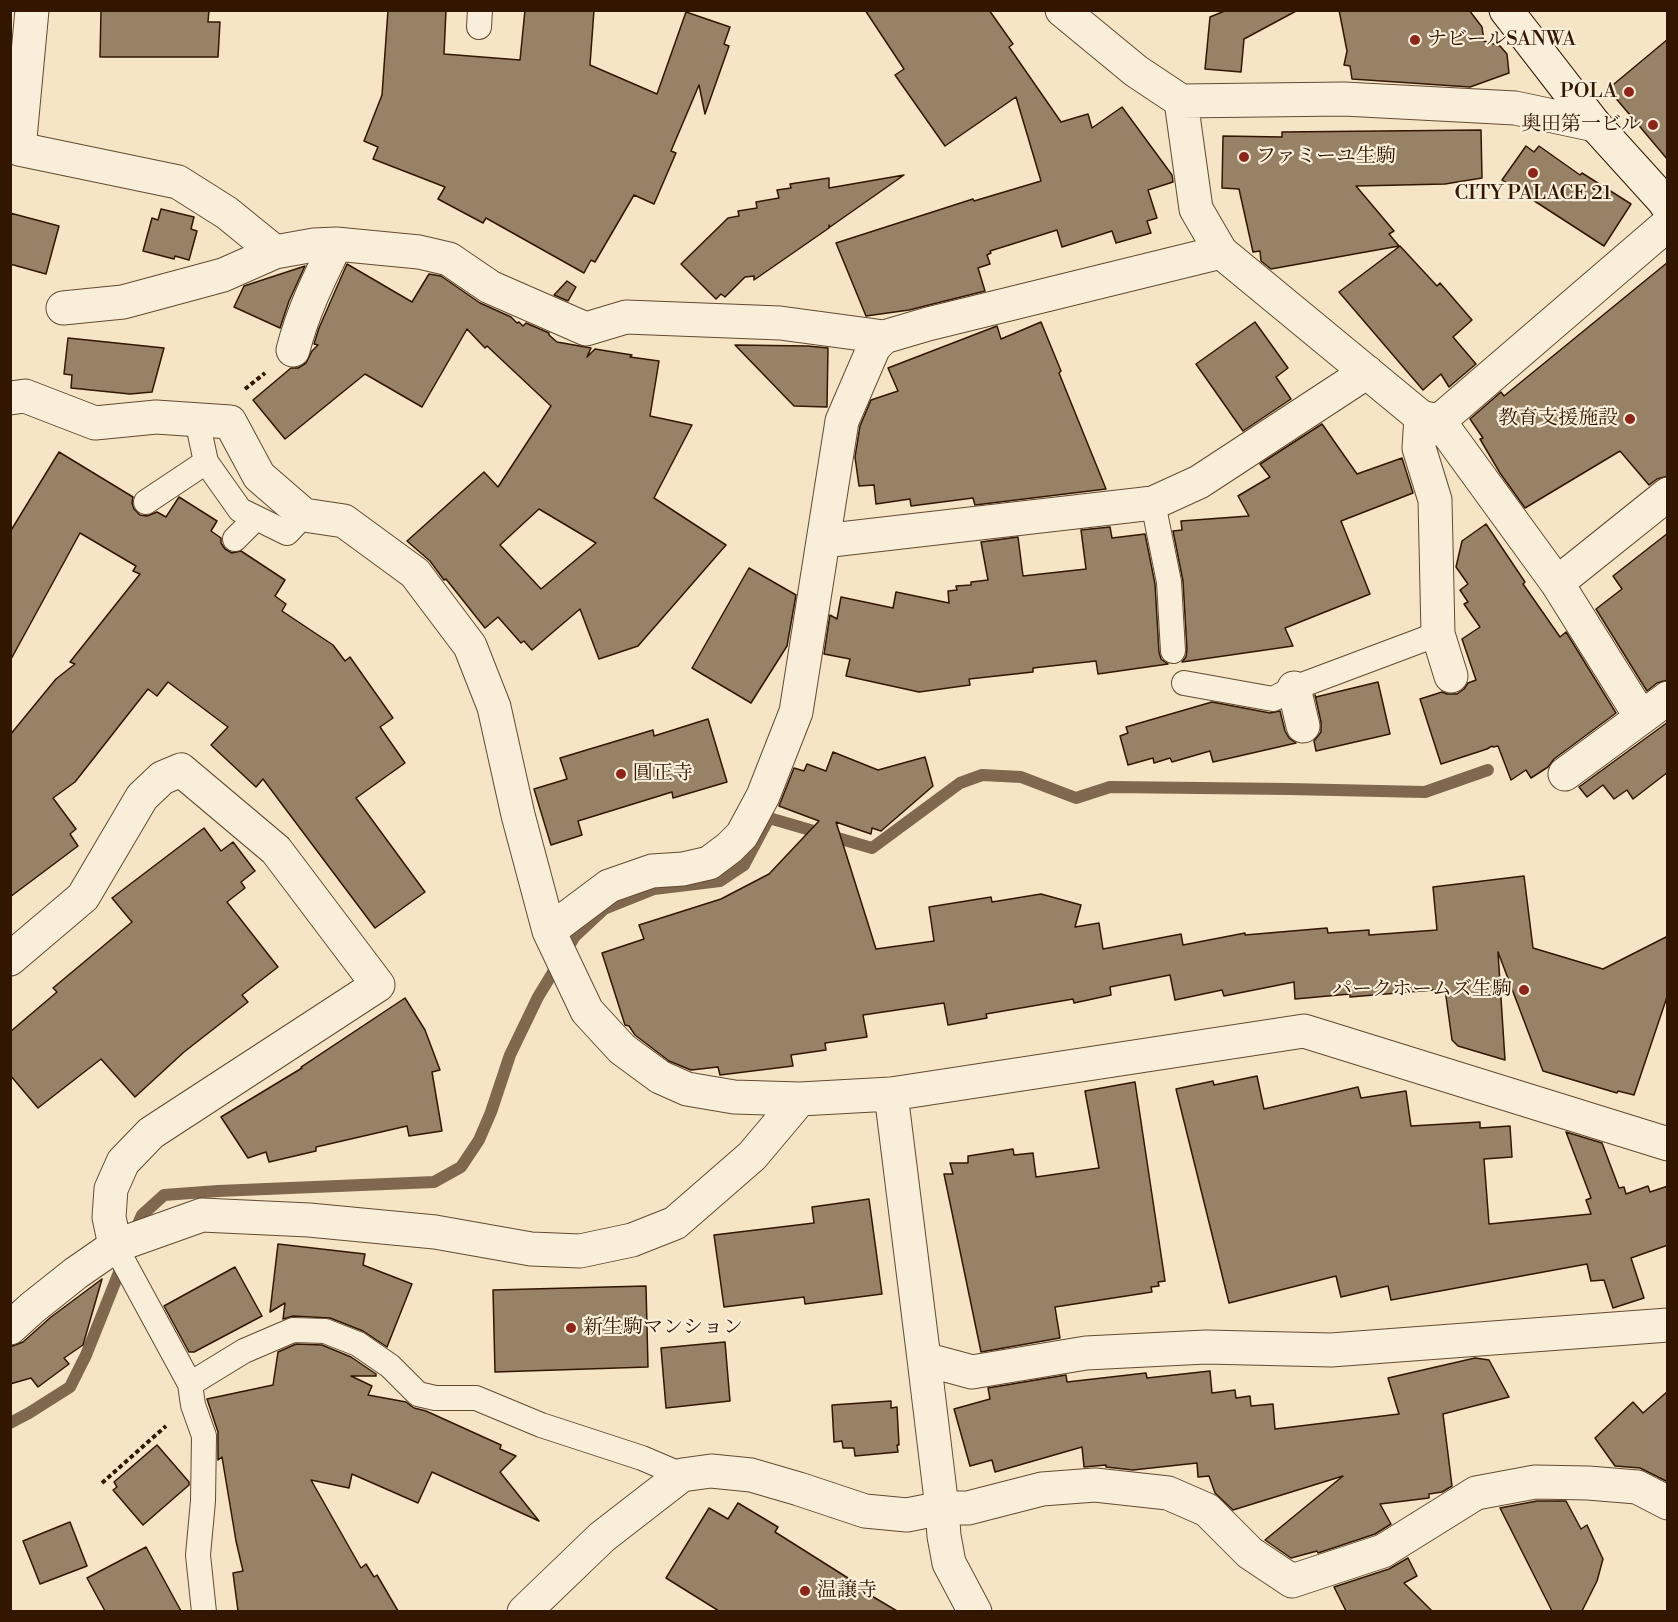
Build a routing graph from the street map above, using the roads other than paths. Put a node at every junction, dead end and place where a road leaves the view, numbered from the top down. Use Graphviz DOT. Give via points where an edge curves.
graph roads {
  1 [pos="32,10"];
  2 [pos="1062,10"];
  3 [pos="1506,10"];
  4 [pos="1181,101"];
  5 [pos="1595,125"];
  6 [pos="1666,207"];
  7 [pos="336,244"];
  8 [pos="275,252"];
  9 [pos="1221,252"];
  10 [pos="63,308"];
  11 [pos="884,337"];
  12 [pos="293,350"];
  13 [pos="1367,372"];
  14 [pos="10,398"];
  15 [pos="1430,419"];
  16 [pos="197,420"];
  17 [pos="206,462"];
  18 [pos="1668,494"];
  19 [pos="146,502"];
  20 [pos="1153,502"];
  21 [pos="304,515"];
  22 [pos="256,518"];
  23 [pos="235,539"];
  24 [pos="822,541"];
  25 [pos="1557,583"];
  26 [pos="1438,634"];
  27 [pos="1173,651"];
  28 [pos="1451,676"];
  29 [pos="1184,682"];
  30 [pos="1294,688"];
  31 [pos="1668,698"];
  32 [pos="1641,717"];
  33 [pos="1303,726"];
  34 [pos="1565,774"];
  35 [pos="549,931"];
  36 [pos="10,959"];
  37 [pos="891,1094"];
  38 [pos="800,1099"];
  39 [pos="1668,1144"];
  40 [pos="115,1246"];
  41 [pos="1668,1325"];
  42 [pos="10,1328"];
  43 [pos="924,1359"];
  44 [pos="191,1393"];
  45 [pos="682,1475"];
  46 [pos="1668,1503"];
  47 [pos="942,1508"];
  48 [pos="204,1611"];
  49 [pos="524,1611"];
  50 [pos="975,1611"];
  1 -- 8 [label="street" via="19,149 178,182 227,213"];
  2 -- 4 [label="street" via="1136,71"];
  3 -- 5 [label="street"];
  4 -- 5 [label="street" via="1344,99 1515,108"];
  4 -- 9 [label="street" via="1196,209"];
  5 -- 6 [label="street"];
  6 -- 15 [label="street"];
  7 -- 8 [label="street"];
  7 -- 11 [label="street" via="449,259 490,287 586,329 626,317 780,323"];
  7 -- 12 [label="street" via="310,297"];
  8 -- 10 [label="street" via="223,275 123,302"];
  9 -- 11 [label="street"];
  9 -- 13 [label="street"];
  11 -- 24 [label="street" via="874,347 842,421"];
  13 -- 15 [label="street"];
  13 -- 20 [label="street" via="1199,482"];
  14 -- 16 [label="street" via="25,396 95,423 156,417"];
  15 -- 25 [label="street"];
  15 -- 26 [label="street" via="1419,448 1436,500"];
  16 -- 17 [label="lane"];
  16 -- 21 [label="street" via="230,422 259,476"];
  17 -- 19 [label="lane"];
  17 -- 22 [label="lane" via="240,510"];
  18 -- 25 [label="street"];
  20 -- 24 [label="street"];
  20 -- 27 [label="lane" via="1169,582"];
  21 -- 22 [label="lane" via="287,533"];
  21 -- 35 [label="street" via="344,521 415,573 470,646 494,707"];
  22 -- 23 [label="lane"];
  24 -- 35 [label="street" via="796,712 763,796 742,835 709,863 652,871 609,886"];
  25 -- 32 [label="street"];
  26 -- 28 [label="street"];
  26 -- 30 [label="lane"];
  29 -- 30 [label="lane" via="1273,699"];
  30 -- 33 [label="street"];
  31 -- 32 [label="street"];
  32 -- 34 [label="street"];
  35 -- 38 [label="street" via="586,1011 622,1049 660,1077 687,1089 734,1097"];
  36 -- 40 [label="street" via="83,897 142,797 162,778 181,770 276,850 378,985 144,1140 123,1162 111,1189 109,1217"];
  37 -- 38 [label="street"];
  37 -- 39 [label="street" via="1304,1031"];
  37 -- 43 [label="street"];
  38 -- 40 [label="street" via="752,1156 675,1223 632,1240 591,1249 531,1249 435,1232 202,1215"];
  40 -- 42 [label="street"];
  40 -- 44 [label="lane"];
  41 -- 43 [label="street" via="1331,1350 1206,1347 1086,1353 972,1372"];
  43 -- 47 [label="street"];
  44 -- 45 [label="lane" via="244,1351 293,1330 325,1331 358,1344 390,1366 418,1394 476,1398"];
  44 -- 48 [label="lane" via="204,1436 198,1555"];
  45 -- 47 [label="street" via="711,1471 751,1475 865,1511 907,1515"];
  45 -- 49 [label="street" via="602,1538"];
  46 -- 47 [label="street" via="1637,1487 1588,1483 1534,1482 1476,1493 1383,1551 1292,1581 1250,1553 1207,1509 1168,1493 1095,1485 1042,1489 968,1508"];
  47 -- 50 [label="street" via="949,1563"];
}
